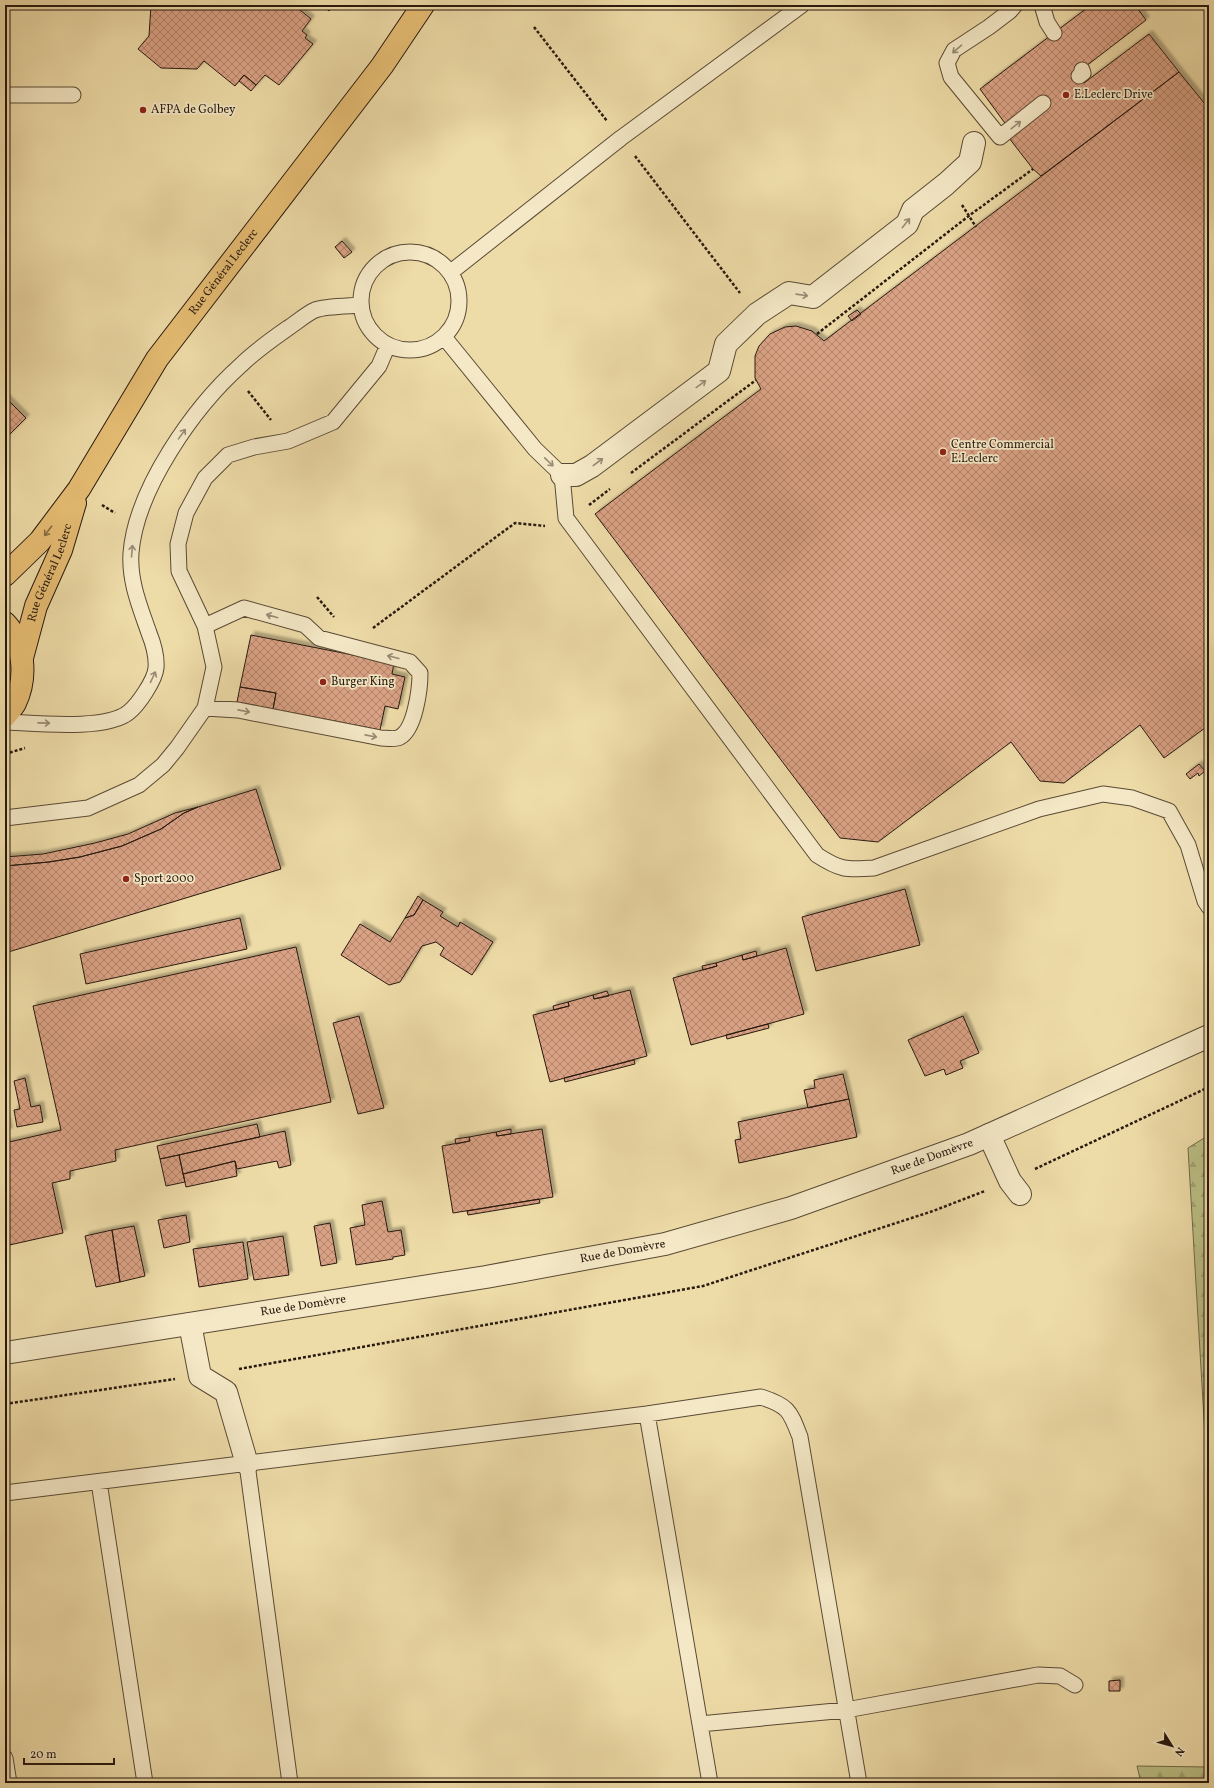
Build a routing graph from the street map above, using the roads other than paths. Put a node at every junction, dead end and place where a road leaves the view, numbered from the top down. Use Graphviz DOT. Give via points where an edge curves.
graph roads {
  1 [pos="423,5"];
  2 [pos="437,5"];
  3 [pos="802,5"];
  4 [pos="1015,5"];
  5 [pos="1042,5"];
  6 [pos="1054,34"];
  7 [pos="382,66"];
  8 [pos="5,95"];
  9 [pos="73,95"];
  10 [pos="1043,103"];
  11 [pos="974,143"];
  12 [pos="451,272"];
  13 [pos="361,305"];
  14 [pos="444,337"];
  15 [pos="388,345"];
  16 [pos="562,475"];
  17 [pos="79,488"];
  18 [pos="5,575"];
  19 [pos="5,623"];
  20 [pos="205,626"];
  21 [pos="22,658"];
  22 [pos="205,708"];
  23 [pos="5,716"];
  24 [pos="5,722"];
  25 [pos="5,818"];
  26 [pos="1209,907"];
  27 [pos="1209,1036"];
  28 [pos="989,1135"];
  29 [pos="1020,1194"];
  30 [pos="190,1324"];
  31 [pos="5,1353"];
  32 [pos="647,1414"];
  33 [pos="247,1464"];
  34 [pos="99,1482"];
  35 [pos="5,1493"];
  36 [pos="1074,1685"];
  37 [pos="846,1710"];
  38 [pos="700,1724"];
  39 [pos="5,1758"];
  40 [pos="9,1783"];
  41 [pos="145,1783"];
  42 [pos="290,1783"];
  43 [pos="710,1783"];
  44 [pos="859,1783"];
  1 -- 7 [label="main road, Rue Général Leclerc"];
  2 -- 7 [label="main road, Rue Général Leclerc"];
  3 -- 12 [label="lane" via="621,138"];
  4 -- 10 [label="lane, one-way" via="989,27 954,50 947,63 951,77 1000,137"];
  5 -- 6 [label="lane"];
  7 -- 17 [label="main road, Rue Général Leclerc" via="157,359"];
  8 -- 9 [label="lane"];
  16 -- 11 [label="street, one-way" via="576,475 592,466 719,371 726,344 756,314 789,293 813,297 907,224 913,210 970,162"];
  12 -- 13 [label="lane" via="439,260 425,253 409,251 394,254 380,262 369,274 362,289"];
  12 -- 14 [label="lane" via="458,288 460,305 454,322"];
  13 -- 15 [label="lane" via="365,321 374,335"];
  24 -- 13 [label="lane, one-way" via="76,724 107,721 128,713 140,700 156,669 154,647 133,584 131,553 136,521 164,462 195,416 221,385 266,344 316,310"];
  14 -- 15 [label="lane" via="427,347 407,350"];
  14 -- 16 [label="lane, one-way" via="536,449"];
  15 -- 20 [label="lane" via="379,366 333,422 288,441 228,455 205,478 186,513 178,544 179,571"];
  16 -- 26 [label="lane" via="566,518 817,855 834,866 849,870 874,868 1039,809 1103,794 1132,798 1169,811 1188,845"];
  17 -- 18 [label="main road, Rue Général Leclerc, one-way" via="40,541"];
  17 -- 21 [label="main road, Rue Général Leclerc" via="60,550 36,606"];
  19 -- 21 [label="main road" via="17,642"];
  20 -- 22 [label="lane" via="214,668"];
  22 -- 20 [label="lane, one-way" via="238,710 381,738 399,738 407,731 412,720 420,685 420,673 410,662 319,638 304,626 244,608"];
  21 -- 23 [label="main road" via="22,681 14,703"];
  22 -- 25 [label="lane" via="163,765 139,785 88,808"];
  27 -- 28 [label="street, Rue de Domèvre"];
  28 -- 29 [label="street" via="1010,1181"];
  28 -- 30 [label="street, Rue de Domèvre" via="915,1165 791,1208 665,1244 486,1277"];
  30 -- 31 [label="street, Rue de Domèvre"];
  30 -- 33 [label="street" via="200,1376 226,1392"];
  32 -- 33 [label="lane"];
  32 -- 37 [label="lane" via="761,1397 777,1402 790,1412 800,1437"];
  32 -- 38 [label="lane"];
  33 -- 34 [label="lane"];
  33 -- 42 [label="lane"];
  34 -- 35 [label="lane"];
  34 -- 41 [label="lane"];
  36 -- 37 [label="lane" via="1060,1676 1038,1675"];
  37 -- 38 [label="lane"];
  37 -- 44 [label="lane"];
  38 -- 43 [label="lane"];
  39 -- 40 [label="lane"];
}
